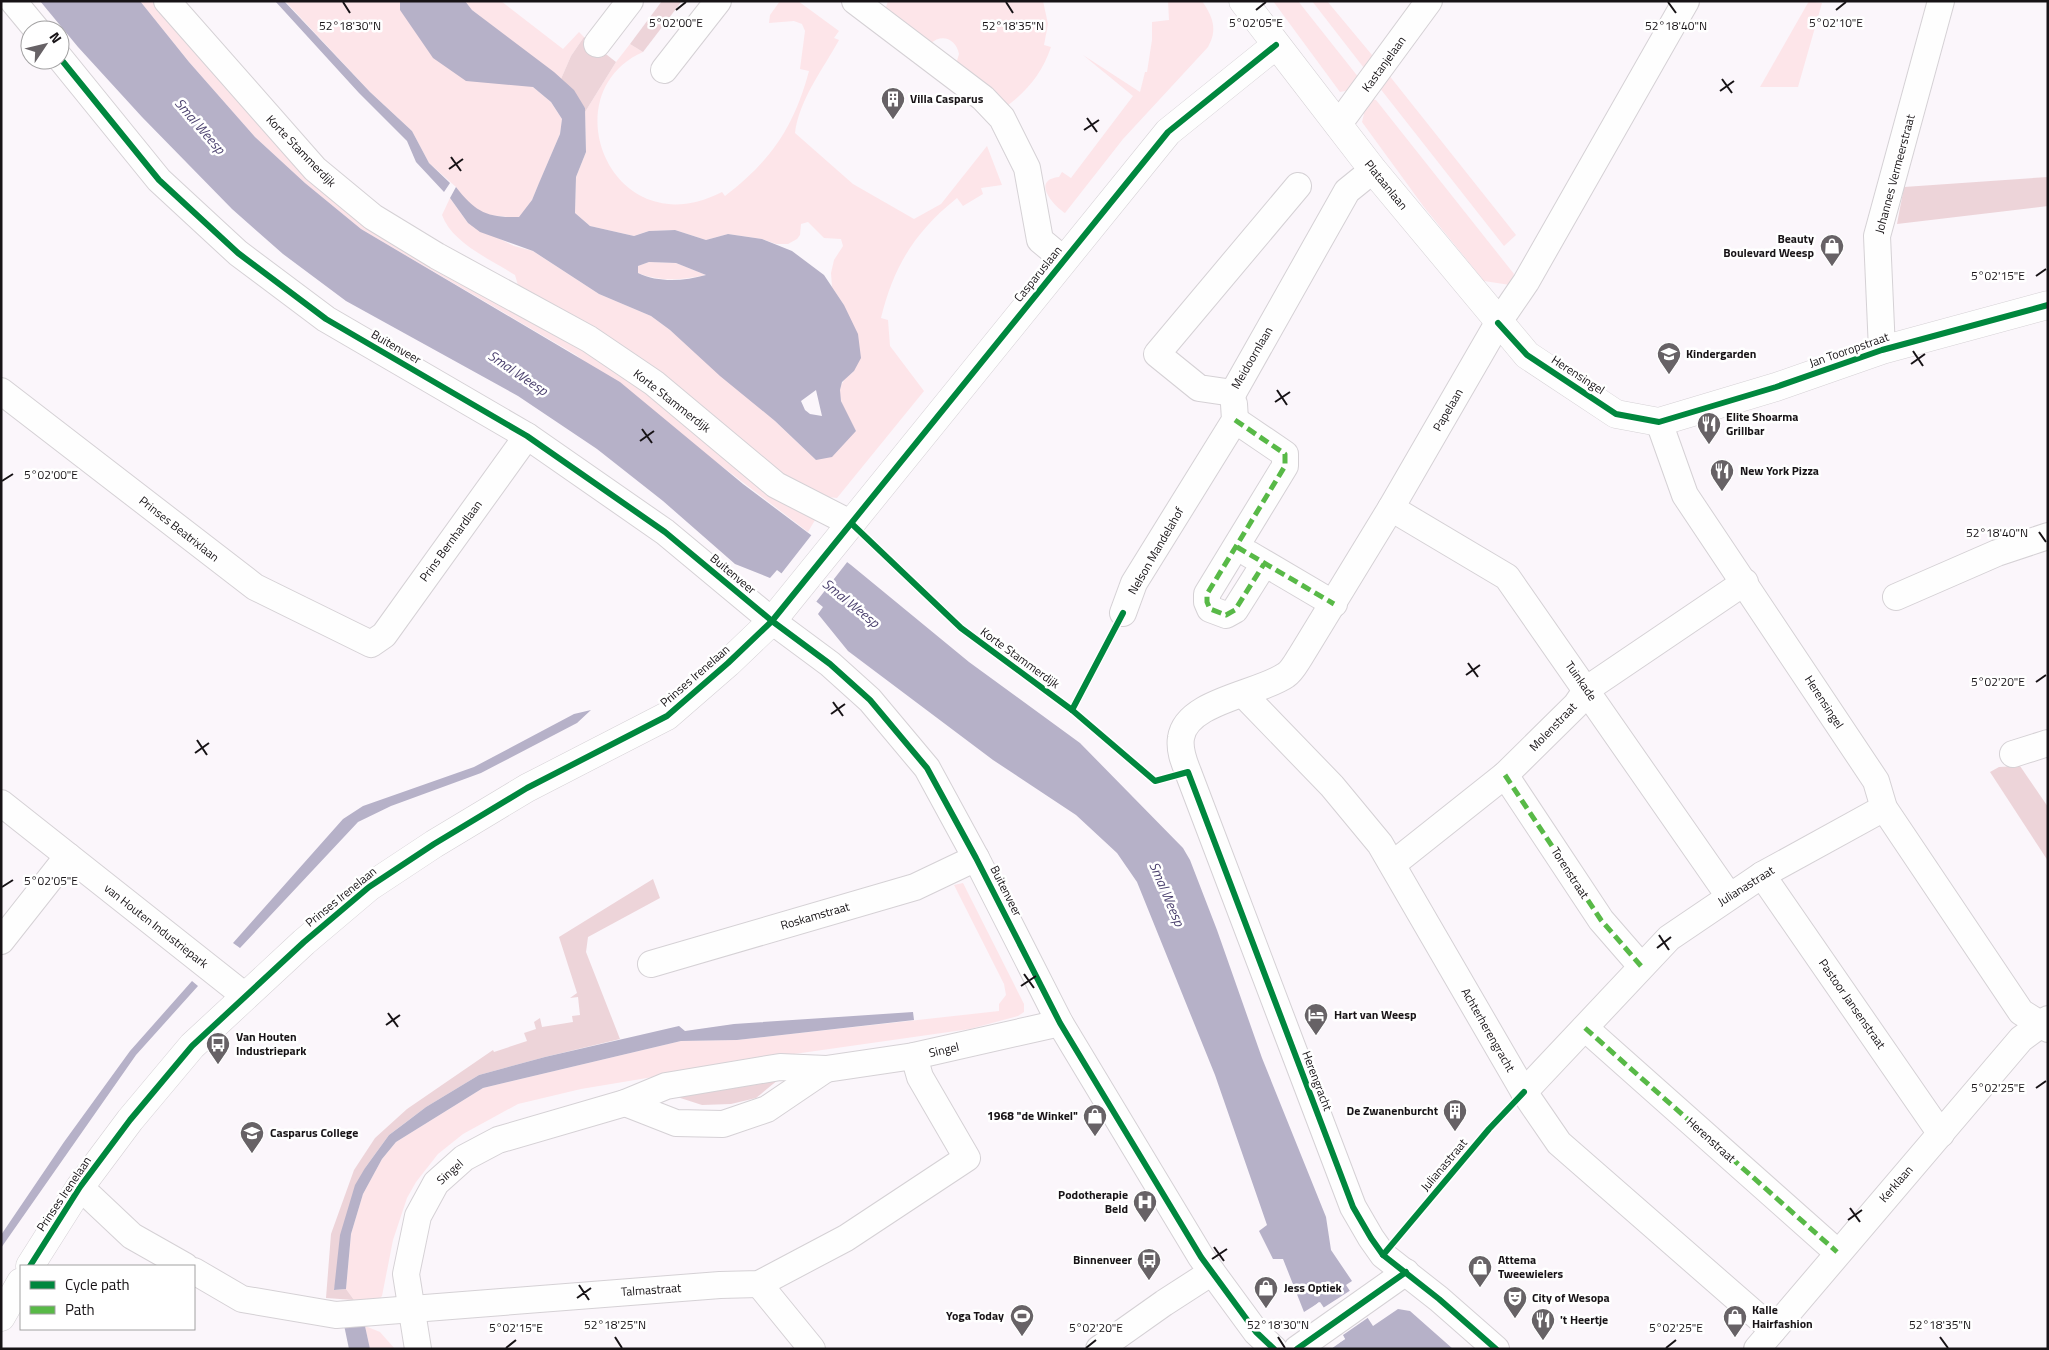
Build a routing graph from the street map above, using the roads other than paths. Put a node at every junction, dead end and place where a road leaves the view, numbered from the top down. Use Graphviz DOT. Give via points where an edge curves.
graph roads {
  1 [pos="14,1"];
  2 [pos="167,1"];
  3 [pos="630,1"];
  4 [pos="718,1"];
  5 [pos="855,1"];
  6 [pos="1243,1"];
  7 [pos="1429,1"];
  8 [pos="1686,1"];
  9 [pos="1941,1"];
  10 [pos="29,20"];
  11 [pos="597,44"];
  12 [pos="1276,45"];
  13 [pos="70,70"];
  14 [pos="664,70"];
  15 [pos="1338,125"];
  16 [pos="1373,170"];
  17 [pos="1298,186"];
  18 [pos="1064,260"];
  19 [pos="2048,305"];
  20 [pos="1498,323"];
  21 [pos="1882,350"];
  22 [pos="1,391"];
  23 [pos="1233,393"];
  24 [pos="1235,420"];
  25 [pos="1660,422"];
  26 [pos="527,436"];
  27 [pos="1392,508"];
  28 [pos="846,532"];
  29 [pos="2048,536"];
  30 [pos="1237,547"];
  31 [pos="1264,564"];
  32 [pos="1745,582"];
  33 [pos="1896,597"];
  34 [pos="1334,604"];
  35 [pos="1123,613"];
  36 [pos="772,621"];
  37 [pos="371,644"];
  38 [pos="1587,689"];
  39 [pos="1243,694"];
  40 [pos="2048,743"];
  41 [pos="2013,754"];
  42 [pos="1188,772"];
  43 [pos="1506,776"];
  44 [pos="1,803"];
  45 [pos="1884,808"];
  46 [pos="68,856"];
  47 [pos="976,858"];
  48 [pos="1392,864"];
  49 [pos="1762,875"];
  50 [pos="1729,896"];
  51 [pos="1,941"];
  52 [pos="651,964"];
  53 [pos="1641,966"];
  54 [pos="245,996"];
  55 [pos="1060,1023"];
  56 [pos="2045,1024"];
  57 [pos="1585,1028"];
  58 [pos="914,1056"];
  59 [pos="826,1069"];
  60 [pos="1524,1092"];
  61 [pos="625,1103"];
  62 [pos="1941,1134"];
  63 [pos="80,1187"];
  64 [pos="1837,1252"];
  65 [pos="31,1265"];
  66 [pos="183,1265"];
  67 [pos="1212,1272"];
  68 [pos="1406,1272"];
  69 [pos="195,1273"];
  70 [pos="20,1284"];
  71 [pos="759,1284"];
  72 [pos="411,1309"];
  73 [pos="1,1317"];
  74 [pos="1765,1340"];
  75 [pos="418,1349"];
  76 [pos="812,1349"];
  77 [pos="1099,1349"];
  78 [pos="1274,1349"];
  79 [pos="1297,1349"];
  80 [pos="1496,1349"];
  1 -- 10 [label="street"];
  2 -- 28 [label="street, Korte Stammerdijk" via="315,169 373,217 437,256 589,338 654,384 776,485"];
  3 -- 11 [label="street"];
  4 -- 14 [label="street"];
  5 -- 18 [label="street, Casparuslaan" via="983,98 1002,118 1027,168 1040,240"];
  6 -- 12 [label="main road, Plataanlaan"];
  7 -- 15 [label="street, Kastanjelaan"];
  8 -- 20 [label="street, Papelaan" via="1526,282"];
  9 -- 21 [label="street, Johannes Vermeerstraat" via="1877,236"];
  12 -- 15 [label="main road, Plataanlaan"];
  12 -- 18 [label="main road, Casparuslaan" via="1168,132"];
  13 -- 26 [label="street, Buitenveer" via="159,180 238,253 326,319"];
  15 -- 16 [label="main road, Plataanlaan"];
  16 -- 20 [label="main road, Plataanlaan"];
  16 -- 23 [label="street, Meidoornlaan" via="1347,191"];
  17 -- 23 [label="street, Meidoornlaan" via="1157,354 1199,388"];
  18 -- 28 [label="main road, Casparuslaan"];
  19 -- 21 [label="main road, Jan Tooropstraat"];
  20 -- 25 [label="main road, Herensingel" via="1527,355 1616,414"];
  20 -- 27 [label="street, Papelaan"];
  21 -- 25 [label="main road, Jan Tooropstraat"];
  22 -- 37 [label="street, Prinses Beatrixlaan" via="256,587"];
  23 -- 24 [label="street"];
  24 -- 30 [label="street" via="1285,454 1285,466"];
  24 -- 35 [label="street, Nelson Mandelahof" via="1134,584"];
  25 -- 32 [label="street, Herensingel" via="1685,495"];
  26 -- 36 [label="street, Buitenveer" via="665,532"];
  26 -- 37 [label="street, Prins Bernhardlaan" via="384,635"];
  27 -- 34 [label="street, Papelaan"];
  27 -- 38 [label="street, Tuinkade" via="1507,577"];
  28 -- 36 [label="main road, Casparuslaan"];
  29 -- 33 [label="street" via="1997,553"];
  30 -- 31 [label="street"];
  30 -- 31 [label="street" via="1207,594 1210,609 1226,615 1235,610"];
  31 -- 34 [label="street"];
  32 -- 38 [label="street, Molenstraat"];
  32 -- 45 [label="street, Herensingel" via="1876,781"];
  34 -- 39 [label="street, Papelaan" via="1287,675"];
  36 -- 47 [label="street, Buitenveer" via="830,664 870,700 926,768"];
  36 -- 54 [label="main road, Prinses Irenelaan" via="667,716 527,788 369,887"];
  38 -- 43 [label="street, Molenstraat" via="1576,705"];
  38 -- 50 [label="street, Tuinkade"];
  39 -- 42 [label="street, Papelaan" via="1196,713 1185,726 1181,738 1182,754"];
  39 -- 48 [label="street, Achterherengracht" via="1332,786 1380,844"];
  40 -- 41 [label="street"];
  42 -- 68 [label="street, Herengracht" via="1353,1206 1383,1255"];
  43 -- 48 [label="street, Molenstraat"];
  43 -- 53 [label="street, Torenstraat" via="1601,920"];
  44 -- 46 [label="street, van Houten Industriepark"];
  45 -- 49 [label="street, Julianastraat"];
  45 -- 56 [label="street, Herensingel" via="2021,1012"];
  46 -- 51 [label="street"];
  46 -- 54 [label="street, van Houten Industriepark"];
  47 -- 52 [label="street, Roskamstraat" via="915,887"];
  47 -- 55 [label="street, Buitenveer"];
  48 -- 60 [label="street, Achterherengracht"];
  49 -- 50 [label="street, Julianastraat"];
  49 -- 62 [label="street, Pastoor Jansenstraat"];
  50 -- 53 [label="street, Julianastraat" via="1669,938"];
  53 -- 57 [label="street, Julianastraat"];
  54 -- 63 [label="main road, Prinses Irenelaan" via="192,1046 130,1120"];
  55 -- 58 [label="street, Singel"];
  55 -- 67 [label="street, Buitenveer"];
  56 -- 62 [label="street, Kerklaan" via="2021,1039"];
  57 -- 60 [label="street, Julianastraat"];
  57 -- 64 [label="street, Herenstraat"];
  58 -- 59 [label="street, Singel"];
  58 -- 71 [label="street, Talmastraat" via="920,1077 967,1158 846,1238"];
  59 -- 61 [label="street, Singel" via="780,1067 666,1086"];
  59 -- 61 [label="street, Singel" via="767,1109 723,1124 676,1123"];
  60 -- 74 [label="street, Achterherengracht" via="1559,1143"];
  61 -- 72 [label="street, Singel" via="498,1140 464,1158 436,1183 418,1216 406,1274"];
  62 -- 64 [label="street, Kerklaan"];
  63 -- 65 [label="main road, Prinses Irenelaan"];
  63 -- 66 [label="street" via="132,1236"];
  64 -- 74 [label="street, Kerklaan"];
  67 -- 77 [label="street"];
  67 -- 78 [label="street" via="1256,1332"];
  68 -- 79 [label="street"];
  68 -- 80 [label="street, Herengracht"];
  69 -- 72 [label="street, Talmastraat" via="242,1299 336,1315"];
  70 -- 73 [label="main road"];
  71 -- 72 [label="street, Talmastraat"];
  71 -- 76 [label="street"];
  72 -- 75 [label="street, Singel"];
}
